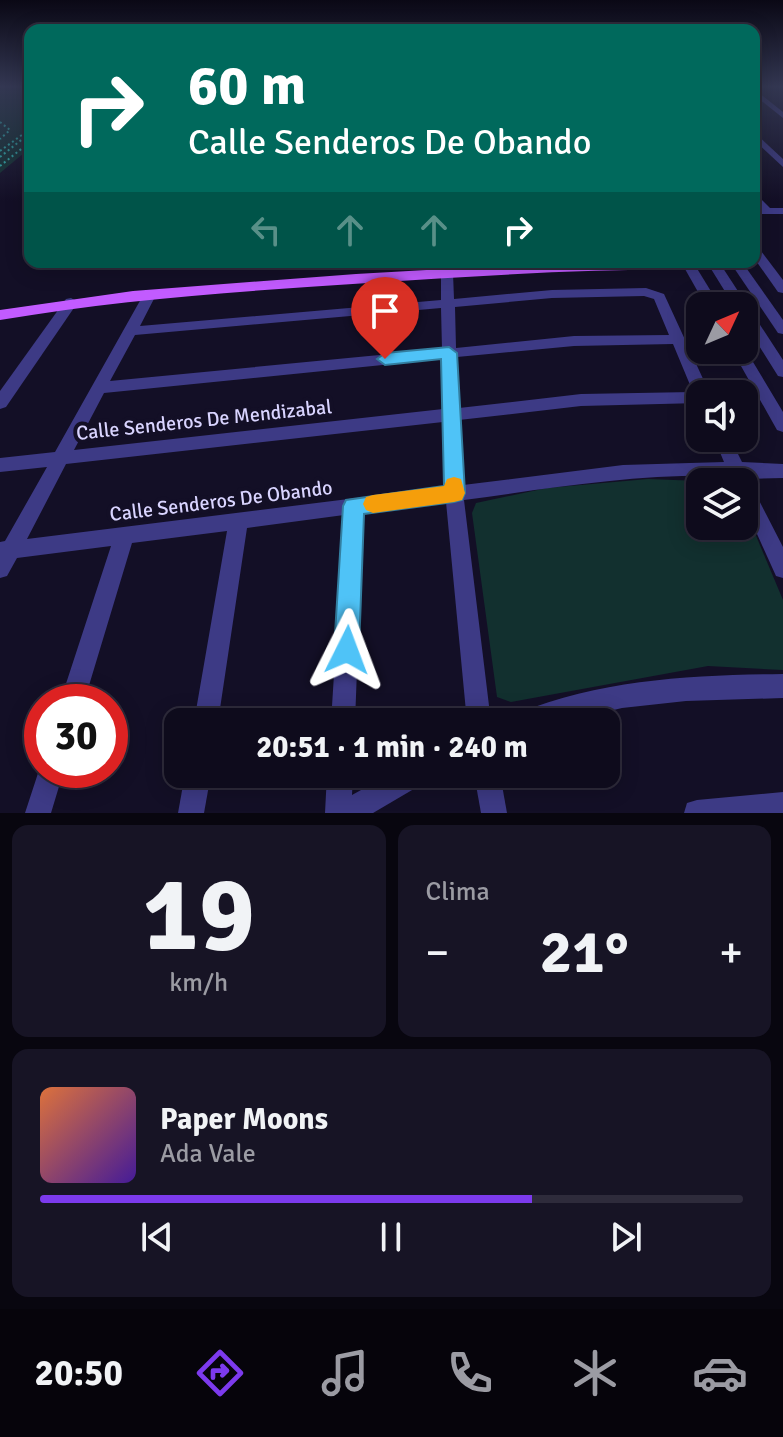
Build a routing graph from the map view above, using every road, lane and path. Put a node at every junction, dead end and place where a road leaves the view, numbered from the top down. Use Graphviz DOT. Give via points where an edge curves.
graph roads {
  1 [pos="4,125"];
  2 [pos="24,135"];
  3 [pos="24,136"];
  4 [pos="0,139"];
  5 [pos="760,141"];
  6 [pos="24,147"];
  7 [pos="0,151"];
  8 [pos="0,157"];
  9 [pos="782,162"];
  10 [pos="0,166"];
  11 [pos="760,202"];
  12 [pos="760,211"];
  13 [pos="767,211"];
  14 [pos="783,211"];
  15 [pos="760,258"];
  16 [pos="760,266"];
  17 [pos="766,266"];
  18 [pos="783,266"];
  19 [pos="487,268"];
  20 [pos="691,268"];
  21 [pos="716,268"];
  22 [pos="740,268"];
  23 [pos="447,273"];
  24 [pos="783,289"];
  25 [pos="705,292"];
  26 [pos="732,292"];
  27 [pos="151,293"];
  28 [pos="71,302"];
  29 [pos="448,303"];
  30 [pos="0,315"];
  31 [pos="783,330"];
  32 [pos="130,331"];
  33 [pos="758,333"];
  34 [pos="677,339"];
  35 [pos="449,353"];
  36 [pos="747,364"];
  37 [pos="783,372"];
  38 [pos="695,380"];
  39 [pos="99,388"];
  40 [pos="686,395"];
  41 [pos="0,403"];
  42 [pos="451,415"];
  43 [pos="783,426"];
  44 [pos="60,459"];
  45 [pos="0,465"];
  46 [pos="783,471"];
  47 [pos="686,474"];
  48 [pos="758,476"];
  49 [pos="454,493"];
  50 [pos="354,506"];
  51 [pos="758,515"];
  52 [pos="238,521"];
  53 [pos="124,536"];
  54 [pos="5,550"];
  55 [pos="0,569"];
  56 [pos="783,569"];
  57 [pos="78,684"];
  58 [pos="783,686"];
  59 [pos="208,708"];
  60 [pos="344,708"];
  61 [pos="477,708"];
  62 [pos="574,708"];
  63 [pos="46,788"];
  64 [pos="195,788"];
  65 [pos="339,788"];
  66 [pos="391,788"];
  67 [pos="490,788"];
  68 [pos="783,805"];
  69 [pos="38,813"];
  70 [pos="191,813"];
  71 [pos="338,813"];
  72 [pos="347,813"];
  73 [pos="494,813"];
  74 [pos="697,813"];
  1 -- 4 [label="path" via="10,130"];
  2 -- 7 [label="path"];
  3 -- 8 [label="path"];
  5 -- 9 [label="street"];
  6 -- 10 [label="path"];
  11 -- 13 [label="street"];
  12 -- 13 [label="street"];
  13 -- 14 [label="street"];
  15 -- 17 [label="street"];
  16 -- 17 [label="street"];
  17 -- 18 [label="street"];
  17 -- 24 [label="street"];
  19 -- 23 [label="main road"];
  20 -- 25 [label="street"];
  21 -- 26 [label="street"];
  22 -- 31 [label="street"];
  23 -- 27 [label="main road"];
  23 -- 29 [label="street"];
  27 -- 28 [label="main road"];
  27 -- 32 [label="street"];
  28 -- 30 [label="main road"];
  28 -- 41 [label="street"];
  29 -- 32 [label="street"];
  29 -- 34 [label="street" via="566,293 653,293"];
  29 -- 35 [label="street"];
  32 -- 39 [label="street"];
  33 -- 37 [label="street"];
  34 -- 35 [label="street" via="574,341"];
  34 -- 38 [label="street"];
  35 -- 39 [label="street"];
  35 -- 42 [label="street"];
  36 -- 43 [label="street"];
  39 -- 44 [label="street"];
  40 -- 42 [label="street, Calle Senderos De Mendizabal" via="604,398"];
  42 -- 44 [label="street, Calle Senderos De Mendizabal"];
  42 -- 49 [label="street"];
  44 -- 45 [label="street, Calle Senderos De Mendizabal"];
  44 -- 54 [label="street"];
  46 -- 48 [label="street, Calle Senderos De Obando"];
  47 -- 49 [label="street, Calle Senderos De Obando" via="648,470"];
  49 -- 50 [label="street, Calle Senderos De Obando"];
  49 -- 61 [label="street"];
  50 -- 52 [label="street, Calle Senderos De Obando"];
  50 -- 60 [label="street"];
  51 -- 56 [label="street"];
  52 -- 53 [label="street, Calle Senderos De Obando"];
  52 -- 59 [label="street"];
  53 -- 54 [label="street, Calle Senderos De Obando"];
  53 -- 57 [label="street"];
  54 -- 55 [label="street"];
  58 -- 62 [label="street" via="648,692"];
  63 -- 69 [label="street"];
  64 -- 70 [label="street"];
  65 -- 71 [label="street"];
  66 -- 72 [label="street"];
  67 -- 73 [label="street"];
  68 -- 74 [label="street"];
}
